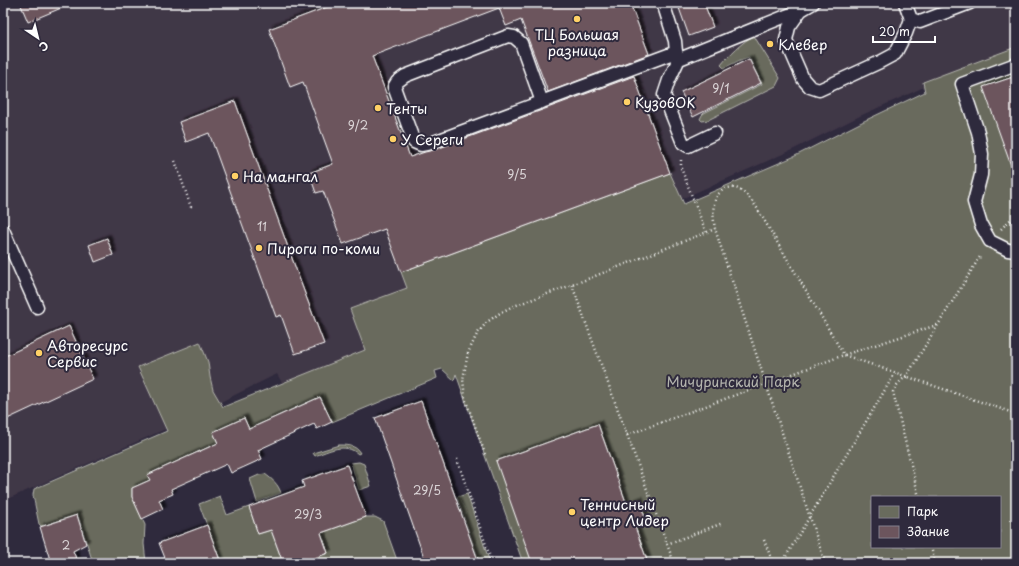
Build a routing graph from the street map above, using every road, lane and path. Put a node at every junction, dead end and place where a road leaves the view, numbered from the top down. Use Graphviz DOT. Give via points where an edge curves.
graph roads {
  1 [pos="663,3"];
  2 [pos="813,3"];
  3 [pos="905,3"];
  4 [pos="970,3"];
  5 [pos="801,10"];
  6 [pos="911,19"];
  7 [pos="676,56"];
  8 [pos="1016,64"];
  9 [pos="542,102"];
  10 [pos="715,133"];
  11 [pos="175,162"];
  12 [pos="681,168"];
  13 [pos="192,210"];
  14 [pos="715,229"];
  15 [pos="3,230"];
  16 [pos="706,232"];
  17 [pos="990,241"];
  18 [pos="1016,251"];
  19 [pos="572,285"];
  20 [pos="37,307"];
  21 [pos="937,325"];
  22 [pos="844,355"];
  23 [pos="896,373"];
  24 [pos="906,377"];
  25 [pos="766,384"];
  26 [pos="1016,414"];
  27 [pos="627,435"];
  28 [pos="485,454"];
  29 [pos="457,459"];
  30 [pos="919,496"];
  31 [pos="810,516"];
  32 [pos="723,523"];
  33 [pos="764,540"];
  34 [pos="667,544"];
  35 [pos="931,548"];
  36 [pos="492,563"];
  37 [pos="674,563"];
  38 [pos="773,563"];
  39 [pos="782,563"];
  40 [pos="825,563"];
  41 [pos="935,563"];
  1 -- 7 [label="lane" via="675,41"];
  2 -- 5 [label="lane"];
  3 -- 6 [label="lane"];
  4 -- 6 [label="lane" via="920,22"];
  5 -- 6 [label="lane" via="789,27 786,40 803,79 810,87 819,90 895,54"];
  5 -- 7 [label="lane"];
  7 -- 9 [label="lane"];
  7 -- 10 [label="lane" via="677,63 664,95 683,142 688,146"];
  8 -- 17 [label="lane" via="962,84 978,132 982,154 981,175 974,202 981,225"];
  9 -- 9 [label="lane" via="421,145 414,142 394,87 405,76 508,36 521,43"];
  11 -- 13 [label="path"];
  12 -- 16 [label="path"];
  14 -- 16 [label="path"];
  14 -- 22 [label="path" via="714,208 721,191 727,188 739,189 749,197 758,208"];
  14 -- 25 [label="path"];
  15 -- 20 [label="lane"];
  16 -- 19 [label="path"];
  17 -- 18 [label="lane"];
  17 -- 21 [label="path"];
  19 -- 27 [label="path"];
  19 -- 28 [label="path" via="511,307 486,322 476,334 468,353 463,379 465,398"];
  21 -- 22 [label="path"];
  21 -- 24 [label="path"];
  22 -- 23 [label="path"];
  22 -- 25 [label="path"];
  23 -- 24 [label="path"];
  23 -- 31 [label="path"];
  24 -- 26 [label="path"];
  24 -- 30 [label="path" via="893,392"];
  25 -- 27 [label="path"];
  25 -- 31 [label="path"];
  27 -- 34 [label="path"];
  29 -- 36 [label="path"];
  31 -- 39 [label="path"];
  31 -- 40 [label="path"];
  32 -- 34 [label="path"];
  33 -- 38 [label="path"];
  34 -- 37 [label="path"];
  35 -- 41 [label="path"];
}
